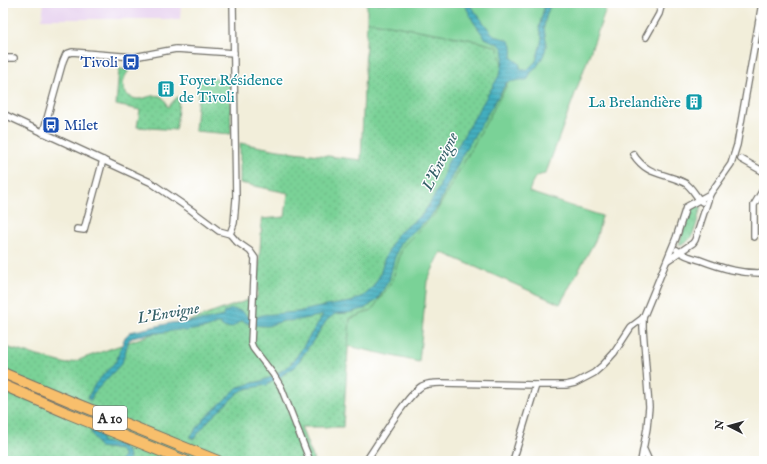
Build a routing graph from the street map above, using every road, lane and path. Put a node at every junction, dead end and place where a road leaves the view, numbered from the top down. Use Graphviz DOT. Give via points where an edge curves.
graph roads {
  1 [pos="233,3"];
  2 [pos="662,3"];
  3 [pos="762,3"];
  4 [pos="646,37"];
  5 [pos="755,46"];
  6 [pos="764,47"];
  7 [pos="234,53"];
  8 [pos="3,58"];
  9 [pos="14,58"];
  10 [pos="3,114"];
  11 [pos="43,133"];
  12 [pos="634,154"];
  13 [pos="741,159"];
  14 [pos="103,160"];
  15 [pos="764,172"];
  16 [pos="764,188"];
  17 [pos="710,194"];
  18 [pos="761,198"];
  19 [pos="699,200"];
  20 [pos="706,207"];
  21 [pos="77,228"];
  22 [pos="230,234"];
  23 [pos="754,237"];
  24 [pos="673,245"];
  25 [pos="679,252"];
  26 [pos="666,262"];
  27 [pos="764,273"];
  28 [pos="643,318"];
  29 [pos="3,373"];
  30 [pos="3,385"];
  31 [pos="536,385"];
  32 [pos="644,450"];
  33 [pos="185,461"];
  34 [pos="218,461"];
  35 [pos="310,461"];
  36 [pos="366,461"];
  37 [pos="513,461"];
  38 [pos="641,461"];
  39 [pos="649,461"];
  1 -- 7 [label="street"];
  2 -- 4 [label="street"];
  3 -- 5 [label="street"];
  5 -- 6 [label="street"];
  5 -- 17 [label="street" via="737,145 730,164"];
  7 -- 11 [label="street" via="176,49 134,57 72,52 66,54"];
  7 -- 22 [label="street" via="236,199 234,223"];
  8 -- 9 [label="street"];
  10 -- 11 [label="street"];
  11 -- 14 [label="street"];
  12 -- 19 [label="street" via="648,170 686,184"];
  13 -- 15 [label="street"];
  14 -- 21 [label="street" via="84,230"];
  14 -- 22 [label="street" via="150,182 219,231"];
  16 -- 18 [label="street"];
  17 -- 19 [label="street"];
  17 -- 20 [label="street"];
  18 -- 23 [label="street" via="754,205"];
  19 -- 20 [label="street"];
  19 -- 24 [label="street" via="686,207"];
  20 -- 25 [label="street" via="695,240"];
  22 -- 35 [label="street" via="255,258 253,348 278,382"];
  24 -- 25 [label="street"];
  24 -- 26 [label="street"];
  25 -- 26 [label="street"];
  25 -- 27 [label="street" via="731,271"];
  26 -- 28 [label="street"];
  28 -- 31 [label="street" via="631,327 603,365 585,379 566,385"];
  28 -- 32 [label="street" via="649,407"];
  29 -- 34 [label="highway, A 10"];
  30 -- 33 [label="highway, A 10"];
  31 -- 36 [label="street" via="428,384 414,394 404,406"];
  31 -- 37 [label="street"];
  32 -- 38 [label="street"];
  32 -- 39 [label="street"];
}
